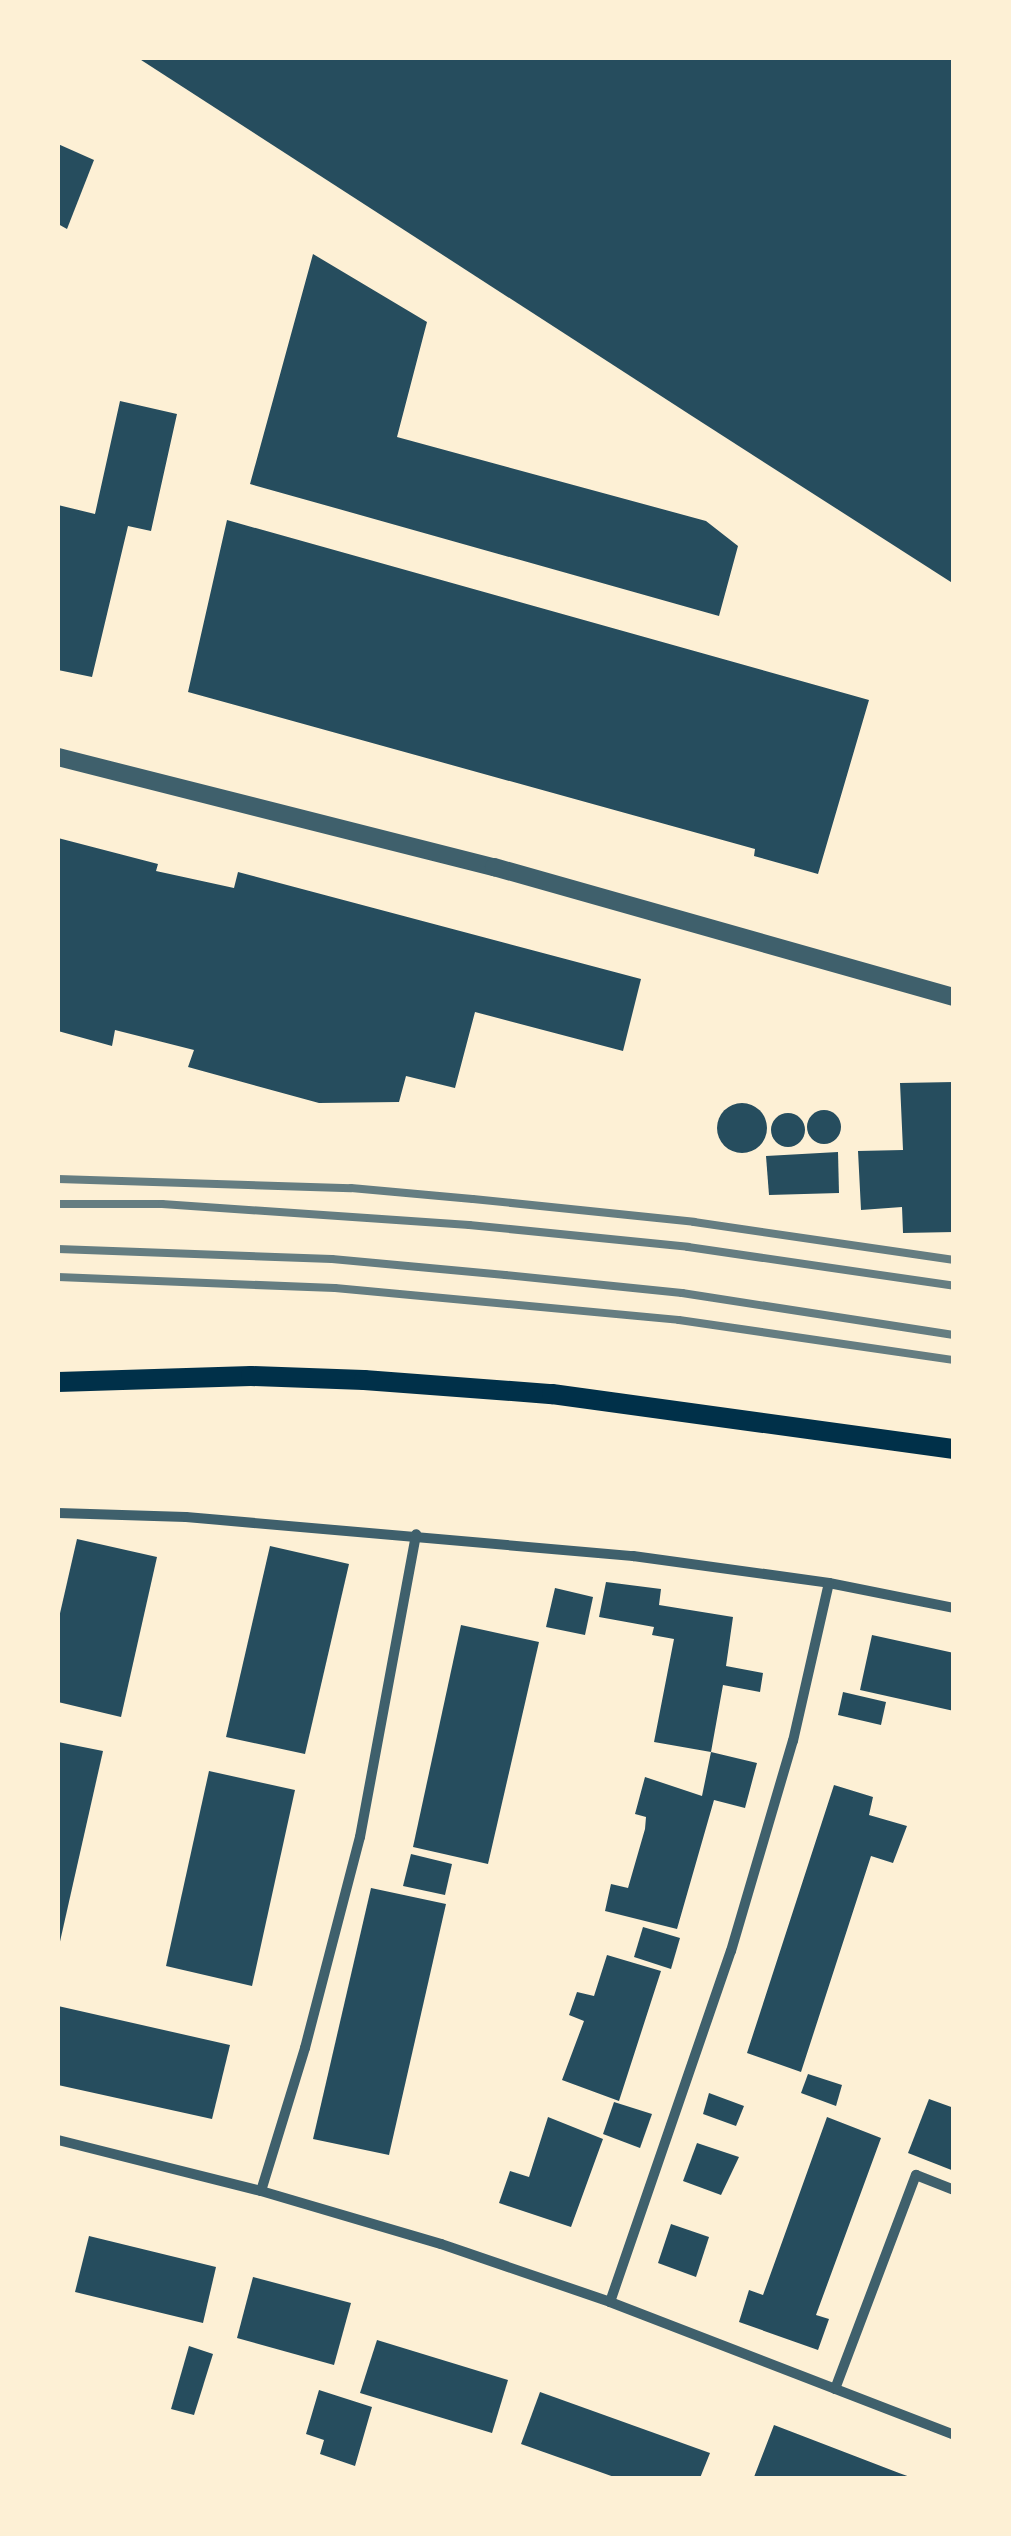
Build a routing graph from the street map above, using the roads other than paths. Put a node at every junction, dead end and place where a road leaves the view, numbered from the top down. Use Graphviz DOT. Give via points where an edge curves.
graph roads {
  1 [pos="58,757"];
  2 [pos="954,997"];
  3 [pos="58,1382"];
  4 [pos="954,1449"];
  5 [pos="58,1513"];
  6 [pos="416,1534"];
  7 [pos="829,1584"];
  8 [pos="954,1608"];
  9 [pos="58,2140"];
  10 [pos="954,2190"];
  11 [pos="261,2191"];
  12 [pos="610,2302"];
  13 [pos="835,2390"];
  14 [pos="954,2435"];
  1 -- 2 [label="street" via="494,867"];
  3 -- 4 [label="main road" via="252,1376 383,1381 572,1396"];
  5 -- 6 [label="street"];
  6 -- 7 [label="street"];
  6 -- 11 [label="street" via="360,1837"];
  7 -- 8 [label="street"];
  7 -- 12 [label="street" via="731,1952"];
  9 -- 11 [label="street"];
  10 -- 13 [label="street" via="916,2176"];
  11 -- 12 [label="street"];
  12 -- 13 [label="street"];
  13 -- 14 [label="street"];
}
